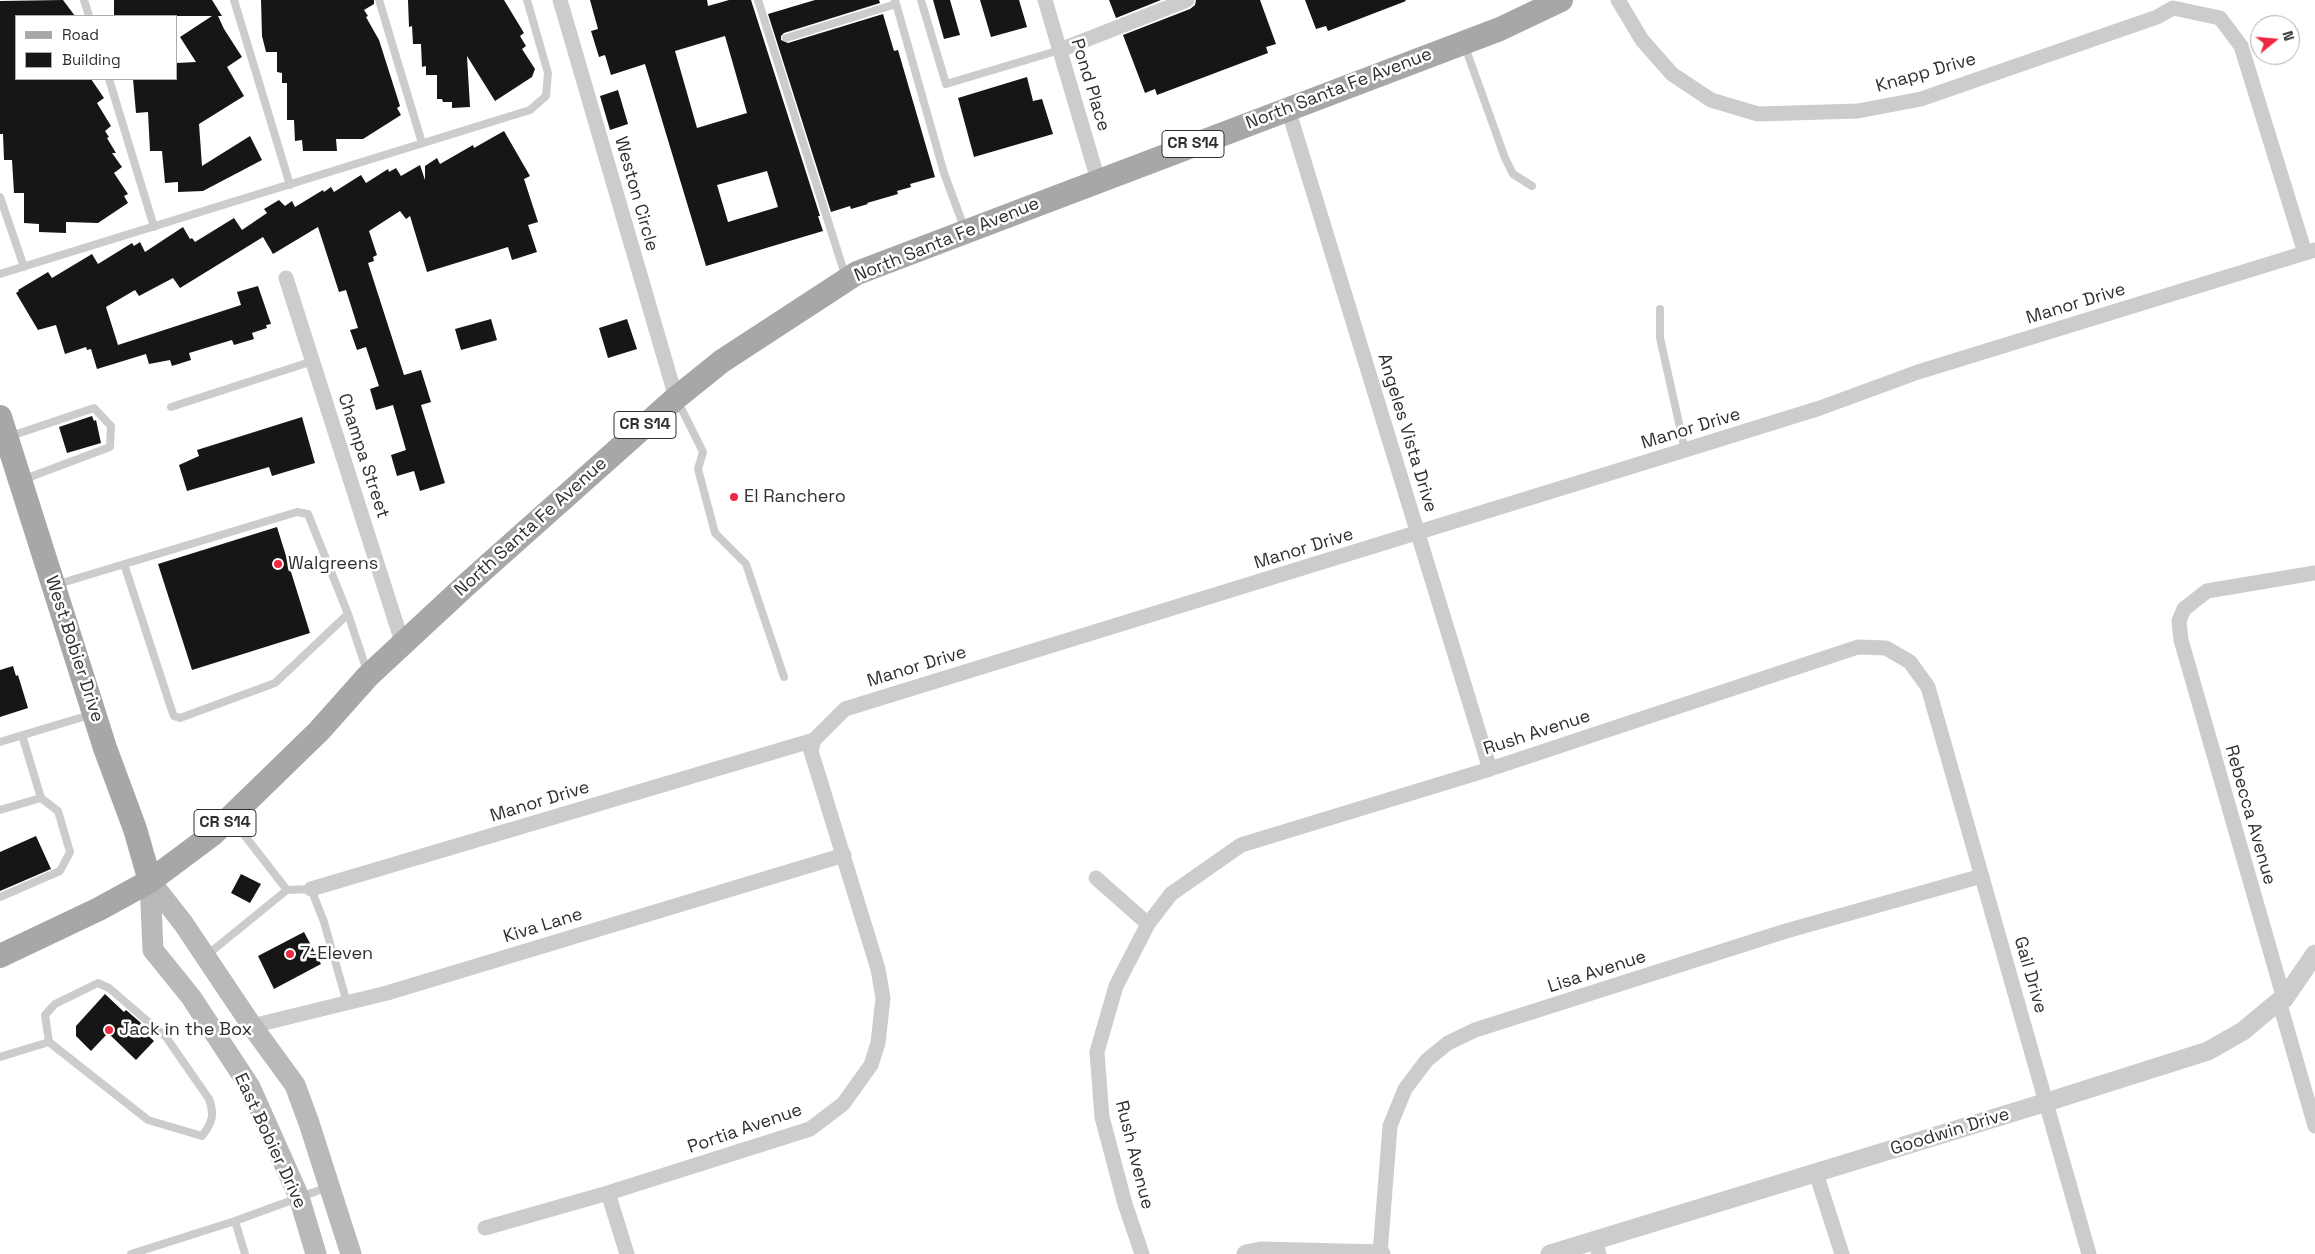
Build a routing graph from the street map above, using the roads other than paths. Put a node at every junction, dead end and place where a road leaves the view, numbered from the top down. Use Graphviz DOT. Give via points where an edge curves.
graph roads {
  1 [pos="84,0"];
  2 [pos="234,0"];
  3 [pos="379,0"];
  4 [pos="527,0"];
  5 [pos="560,0"];
  6 [pos="758,0"];
  7 [pos="921,0"];
  8 [pos="1045,0"];
  9 [pos="1187,0"];
  10 [pos="1561,0"];
  11 [pos="1618,0"];
  12 [pos="896,2"];
  13 [pos="89,15"];
  14 [pos="786,38"];
  15 [pos="1464,42"];
  16 [pos="1060,50"];
  17 [pos="108,80"];
  18 [pos="1288,109"];
  19 [pos="422,142"];
  20 [pos="1098,180"];
  21 [pos="290,185"];
  22 [pos="1532,186"];
  23 [pos="0,197"];
  24 [pos="154,227"];
  25 [pos="965,232"];
  26 [pos="2310,252"];
  27 [pos="24,266"];
  28 [pos="0,274"];
  29 [pos="286,278"];
  30 [pos="846,280"];
  31 [pos="1660,309"];
  32 [pos="313,361"];
  33 [pos="676,398"];
  34 [pos="171,407"];
  35 [pos="3,427"];
  36 [pos="1685,450"];
  37 [pos="20,480"];
  38 [pos="1418,534"];
  39 [pos="124,564"];
  40 [pos="2315,572"];
  41 [pos="53,585"];
  42 [pos="348,614"];
  43 [pos="403,645"];
  44 [pos="368,676"];
  45 [pos="784,677"];
  46 [pos="1934,707"];
  47 [pos="94,714"];
  48 [pos="22,735"];
  49 [pos="814,740"];
  50 [pos="0,742"];
  51 [pos="1490,769"];
  52 [pos="40,798"];
  53 [pos="0,810"];
  54 [pos="231,818"];
  55 [pos="844,855"];
  56 [pos="1982,876"];
  57 [pos="1096,878"];
  58 [pos="150,881"];
  59 [pos="311,889"];
  60 [pos="287,890"];
  61 [pos="0,897"];
  62 [pos="1148,924"];
  63 [pos="2315,954"];
  64 [pos="0,956"];
  65 [pos="205,956"];
  66 [pos="2282,1000"];
  67 [pos="347,1002"];
  68 [pos="252,1026"];
  69 [pos="49,1042"];
  70 [pos="0,1057"];
  71 [pos="2047,1102"];
  72 [pos="2315,1126"];
  73 [pos="1816,1173"];
  74 [pos="329,1186"];
  75 [pos="608,1193"];
  76 [pos="299,1197"];
  77 [pos="235,1222"];
  78 [pos="485,1228"];
  79 [pos="1597,1247"];
  80 [pos="131,1254"];
  81 [pos="244,1254"];
  82 [pos="316,1254"];
  83 [pos="351,1254"];
  84 [pos="627,1254"];
  85 [pos="1142,1254"];
  86 [pos="1246,1254"];
  87 [pos="1381,1254"];
  88 [pos="1550,1254"];
  89 [pos="1842,1254"];
  90 [pos="2089,1254"];
  1 -- 13 [label="lane"];
  2 -- 21 [label="lane"];
  3 -- 19 [label="lane"];
  4 -- 19 [label="lane" via="548,73 546,96 530,110"];
  5 -- 33 [label="street, Weston Circle"];
  6 -- 30 [label="lane"];
  7 -- 16 [label="lane" via="946,84"];
  8 -- 16 [label="street, Pond Place"];
  9 -- 16 [label="street"];
  10 -- 15 [label="main road, North Santa Fe Avenue / CR S14"];
  11 -- 26 [label="street, Knapp Drive" via="1642,40 1672,74 1711,100 1758,114 1858,111 1920,99 2158,17 2173,8 2220,18 2242,46"];
  12 -- 14 [label="lane"];
  12 -- 25 [label="lane" via="944,174"];
  15 -- 18 [label="main road, North Santa Fe Avenue / CR S14"];
  15 -- 22 [label="lane" via="1505,158 1513,174"];
  16 -- 20 [label="street, Pond Place"];
  17 -- 24 [label="lane"];
  18 -- 20 [label="main road, North Santa Fe Avenue / CR S14"];
  18 -- 38 [label="street, Angeles Vista Drive"];
  19 -- 21 [label="lane"];
  20 -- 25 [label="main road, North Santa Fe Avenue / CR S14"];
  21 -- 24 [label="lane"];
  23 -- 27 [label="lane"];
  24 -- 27 [label="lane"];
  25 -- 30 [label="main road, North Santa Fe Avenue / CR S14"];
  26 -- 36 [label="street, Manor Drive" via="1918,372 1820,408"];
  27 -- 28 [label="lane"];
  29 -- 32 [label="street, Champa Street"];
  30 -- 33 [label="main road, North Santa Fe Avenue / CR S14" via="722,361"];
  31 -- 36 [label="lane" via="1660,338"];
  32 -- 34 [label="lane"];
  32 -- 43 [label="street, Champa Street"];
  33 -- 43 [label="main road, North Santa Fe Avenue / CR S14"];
  33 -- 45 [label="lane" via="703,452 698,469 715,533 746,564"];
  35 -- 37 [label="main road, West Bobier Drive"];
  35 -- 37 [label="lane" via="94,408 111,426 110,447"];
  36 -- 38 [label="street, Manor Drive"];
  37 -- 41 [label="main road, West Bobier Drive"];
  38 -- 49 [label="street, Manor Drive" via="845,709"];
  38 -- 51 [label="street, Angeles Vista Drive"];
  39 -- 41 [label="lane"];
  39 -- 42 [label="lane" via="303,512 308,514"];
  39 -- 42 [label="lane" via="172,711 180,718 275,682"];
  40 -- 66 [label="street, Rebecca Avenue" via="2207,591 2184,609 2179,621 2181,640"];
  41 -- 47 [label="main road, West Bobier Drive"];
  42 -- 44 [label="lane"];
  43 -- 44 [label="main road, North Santa Fe Avenue / CR S14"];
  44 -- 54 [label="main road, North Santa Fe Avenue / CR S14" via="319,732"];
  46 -- 51 [label="street, Rush Avenue" via="1928,687 1910,662 1886,648 1858,647"];
  46 -- 56 [label="street, Gail Drive"];
  47 -- 48 [label="lane"];
  47 -- 58 [label="main road, West Bobier Drive"];
  48 -- 50 [label="lane"];
  48 -- 52 [label="lane"];
  49 -- 55 [label="street, Portia Avenue" via="812,752"];
  49 -- 59 [label="street, Manor Drive"];
  51 -- 62 [label="street, Rush Avenue" via="1240,845 1171,894"];
  52 -- 53 [label="lane"];
  52 -- 61 [label="lane" via="58,810 69,842 66,862 53,875"];
  54 -- 58 [label="main road, North Santa Fe Avenue / CR S14"];
  54 -- 60 [label="lane"];
  55 -- 67 [label="street, Kiva Lane" via="387,993"];
  55 -- 75 [label="street, Portia Avenue" via="878,969 883,998 878,1043 871,1065 843,1104 810,1129"];
  56 -- 71 [label="street, Gail Drive"];
  56 -- 87 [label="street, Lisa Avenue" via="1786,931 1475,1030 1448,1043 1427,1060 1405,1089 1390,1126"];
  57 -- 62 [label="street"];
  58 -- 64 [label="main road, North Santa Fe Avenue / CR S14"];
  58 -- 65 [label="main road, East Bobier Drive"];
  58 -- 76 [label="main road, East Bobier Drive" via="153,950 191,997 250,1087"];
  59 -- 60 [label="lane"];
  59 -- 67 [label="lane"];
  60 -- 65 [label="lane"];
  62 -- 85 [label="street, Rush Avenue" via="1116,986 1097,1052 1102,1117"];
  63 -- 66 [label="street, Goodwin Drive"];
  65 -- 68 [label="main road, East Bobier Drive"];
  66 -- 71 [label="street, Goodwin Drive" via="2243,1031 2208,1051"];
  66 -- 72 [label="street, Rebecca Avenue"];
  67 -- 68 [label="street, Kiva Lane"];
  68 -- 74 [label="main road, East Bobier Drive" via="295,1085"];
  69 -- 69 [label="lane" via="148,1120 202,1136 211,1124 213,1110 208,1099 166,1037 110,988 98,983 55,1004 46,1015"];
  69 -- 70 [label="lane"];
  71 -- 73 [label="street, Goodwin Drive"];
  71 -- 90 [label="street, Gail Drive"];
  73 -- 79 [label="street, Goodwin Drive"];
  73 -- 89 [label="street"];
  74 -- 76 [label="lane"];
  74 -- 83 [label="main road, East Bobier Drive"];
  75 -- 78 [label="street, Portia Avenue"];
  75 -- 84 [label="street"];
  76 -- 77 [label="lane"];
  76 -- 82 [label="main road, East Bobier Drive"];
  77 -- 80 [label="lane"];
  77 -- 81 [label="lane"];
  79 -- 88 [label="street, Goodwin Drive"];
  86 -- 87 [label="street" via="1261,1251"];
}
